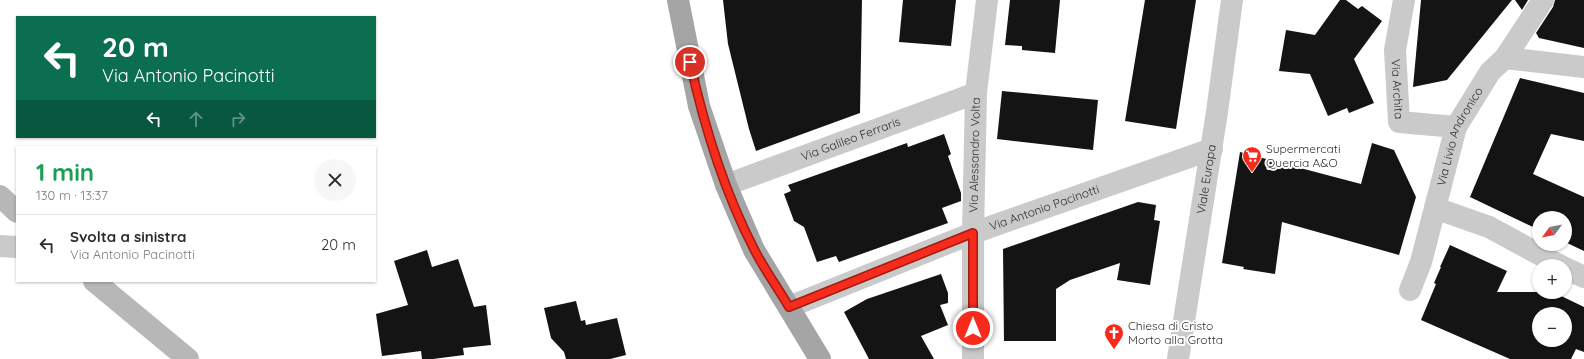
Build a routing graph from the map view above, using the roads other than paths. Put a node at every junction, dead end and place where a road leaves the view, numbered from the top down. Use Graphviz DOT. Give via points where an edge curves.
graph roads {
  1 [pos="678,0"];
  2 [pos="987,0"];
  3 [pos="1232,0"];
  4 [pos="1404,0"];
  5 [pos="1543,0"];
  6 [pos="1505,58"];
  7 [pos="1584,68"];
  8 [pos="976,93"];
  9 [pos="1456,127"];
  10 [pos="1212,149"];
  11 [pos="726,185"];
  12 [pos="0,196"];
  13 [pos="1435,208"];
  14 [pos="16,211"];
  15 [pos="973,233"];
  16 [pos="0,246"];
  17 [pos="16,247"];
  18 [pos="1548,259"];
  19 [pos="1572,271"];
  20 [pos="1584,277"];
  21 [pos="95,282"];
  22 [pos="1410,290"];
  23 [pos="789,307"];
  24 [pos="188,359"];
  25 [pos="820,359"];
  26 [pos="973,359"];
  27 [pos="1178,359"];
  1 -- 11 [label="main road" via="699,106"];
  2 -- 8 [label="street, Via Alessandro Volta"];
  3 -- 10 [label="street, Viale Europa"];
  4 -- 9 [label="street, Via Archita" via="1395,50 1400,122"];
  5 -- 6 [label="street, Via Livio Andronico"];
  6 -- 7 [label="street"];
  6 -- 9 [label="street, Via Livio Andronico" via="1490,72"];
  8 -- 11 [label="street, Via Galileo Ferraris"];
  8 -- 15 [label="street, Via Alessandro Volta"];
  9 -- 13 [label="street, Via Livio Andronico"];
  10 -- 15 [label="street, Via Antonio Pacinotti"];
  10 -- 27 [label="street, Viale Europa"];
  11 -- 23 [label="main road" via="754,250"];
  12 -- 14 [label="main road"];
  13 -- 18 [label="street" via="1489,227"];
  13 -- 22 [label="street, Via Livio Andronico" via="1421,262"];
  15 -- 23 [label="street, Via Antonio Pacinotti"];
  15 -- 26 [label="street, Via Alessandro Volta"];
  16 -- 17 [label="street"];
  19 -- 20 [label="street"];
  21 -- 24 [label="main road"];
  23 -- 25 [label="main road"];
}
